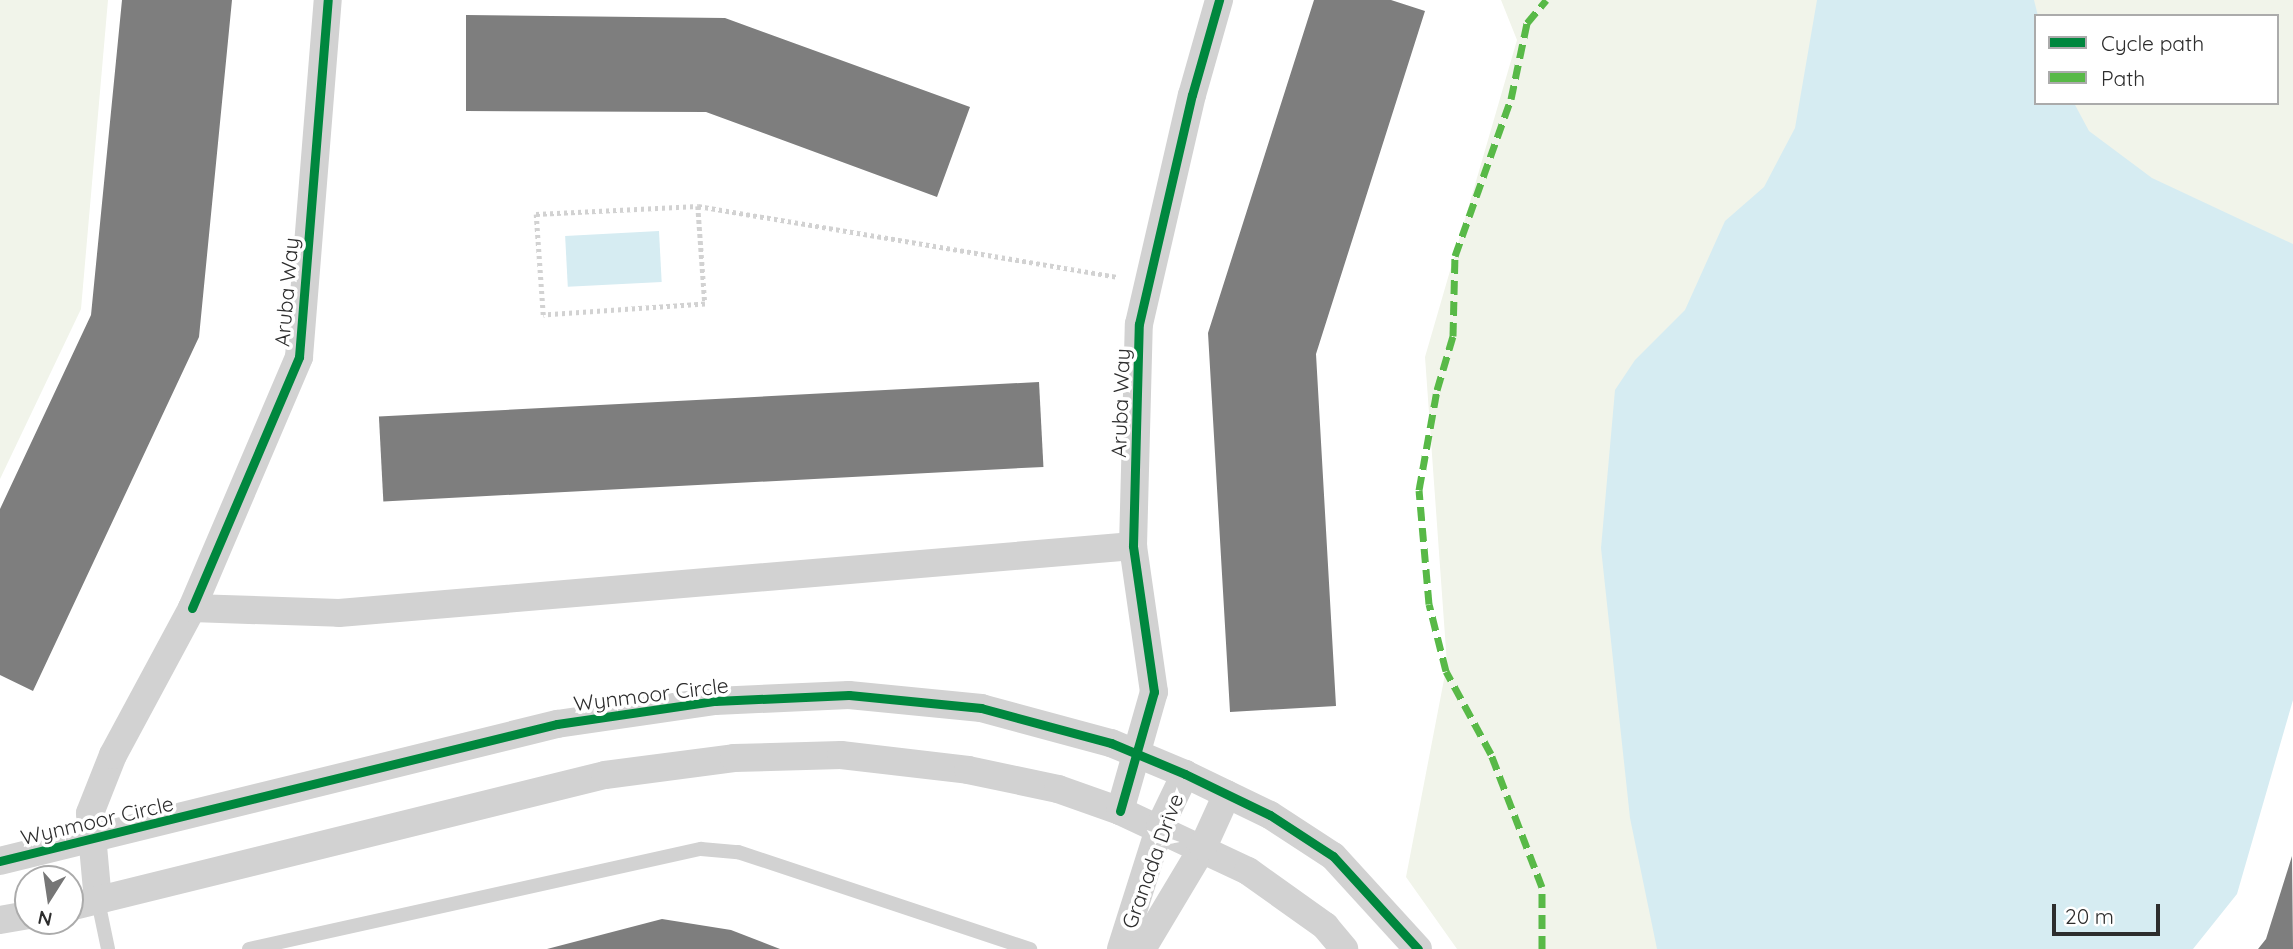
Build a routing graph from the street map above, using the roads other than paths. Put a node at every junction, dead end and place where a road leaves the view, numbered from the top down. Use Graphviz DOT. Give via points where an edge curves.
graph roads {
  1 [pos="328,0"];
  2 [pos="1219,0"];
  3 [pos="1133,546"];
  4 [pos="192,608"];
  5 [pos="1139,755"];
  6 [pos="1185,774"];
  7 [pos="1227,794"];
  8 [pos="1120,811"];
  9 [pos="1160,826"];
  10 [pos="89,842"];
  11 [pos="1203,847"];
  12 [pos="0,861"];
  13 [pos="98,901"];
  14 [pos="84,904"];
  15 [pos="108,949"];
  16 [pos="249,949"];
  17 [pos="1030,949"];
  18 [pos="1121,949"];
  19 [pos="1142,949"];
  20 [pos="1344,949"];
  21 [pos="1418,949"];
  1 -- 4 [label="street, Aruba Way" via="299,357"];
  2 -- 3 [label="street, Aruba Way" via="1139,324"];
  3 -- 4 [label="street" via="339,613"];
  3 -- 5 [label="street, Aruba Way" via="1154,692"];
  4 -- 10 [label="street, Aruba Way" via="113,755 90,813"];
  5 -- 6 [label="street, Wynmoor Circle"];
  5 -- 8 [label="street, Aruba Way"];
  5 -- 10 [label="street, Wynmoor Circle" via="981,708 849,695 715,701 557,724"];
  6 -- 7 [label="street, Wynmoor Circle"];
  6 -- 9 [label="street, Granada Drive"];
  7 -- 11 [label="street, Granada Drive"];
  7 -- 21 [label="street, Wynmoor Circle" via="1270,815 1333,856"];
  8 -- 9 [label="street"];
  8 -- 13 [label="street" via="1058,789 968,770 841,755 734,758 605,775"];
  9 -- 11 [label="street"];
  9 -- 18 [label="street, Granada Drive"];
  10 -- 12 [label="street, Wynmoor Circle"];
  10 -- 13 [label="street, Aruba Way"];
  11 -- 19 [label="street, Granada Drive"];
  11 -- 20 [label="street" via="1248,871 1325,926"];
  13 -- 14 [label="street"];
  13 -- 15 [label="lane"];
  16 -- 17 [label="lane" via="701,849 738,852"];
}
